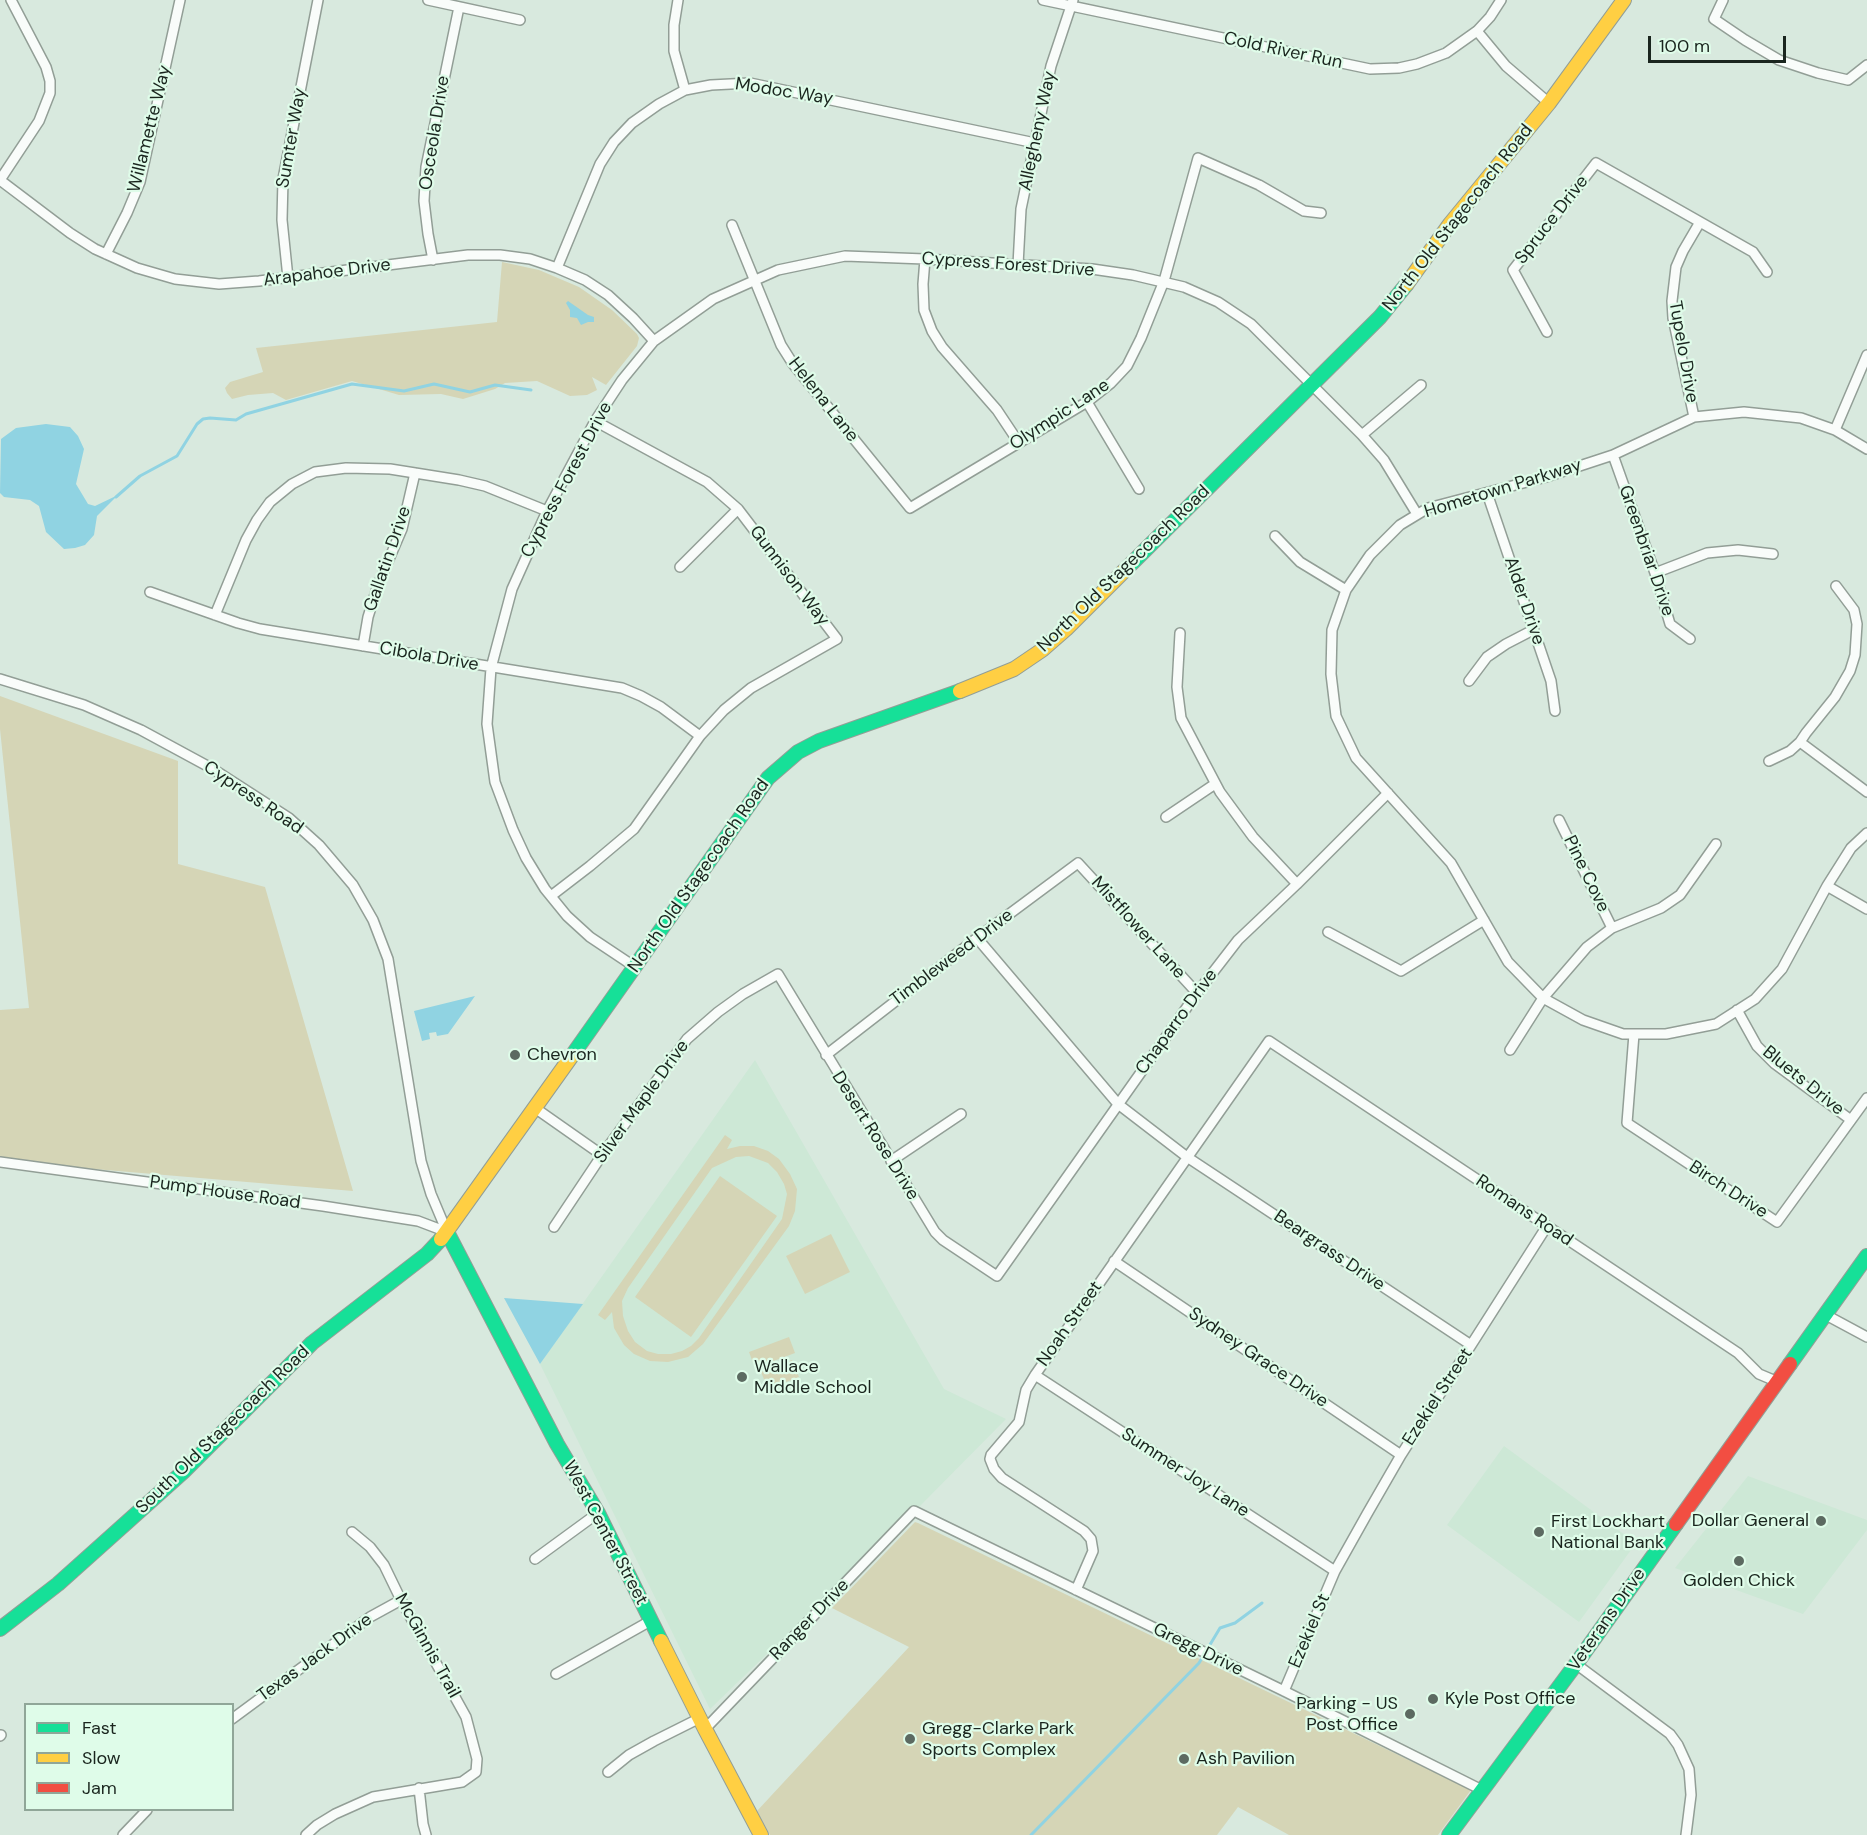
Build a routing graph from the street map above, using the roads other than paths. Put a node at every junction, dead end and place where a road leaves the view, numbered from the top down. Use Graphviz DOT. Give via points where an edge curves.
graph roads {
  1 [pos="10,0"];
  2 [pos="180,0"];
  3 [pos="318,0"];
  4 [pos="428,0"];
  5 [pos="678,0"];
  6 [pos="1043,0"];
  7 [pos="1501,0"];
  8 [pos="1624,0"];
  9 [pos="1723,0"];
  10 [pos="1072,3"];
  11 [pos="459,7"];
  12 [pos="520,20"];
  13 [pos="1477,31"];
  14 [pos="1867,65"];
  15 [pos="685,90"];
  16 [pos="1548,103"];
  17 [pos="1035,143"];
  18 [pos="0,180"];
  19 [pos="1321,213"];
  20 [pos="1700,222"];
  21 [pos="732,225"];
  22 [pos="106,254"];
  23 [pos="925,259"];
  24 [pos="433,260"];
  25 [pos="1018,266"];
  26 [pos="557,268"];
  27 [pos="1767,272"];
  28 [pos="288,278"];
  29 [pos="755,280"];
  30 [pos="1164,282"];
  31 [pos="1547,332"];
  32 [pos="654,341"];
  33 [pos="1867,355"];
  34 [pos="1421,385"];
  35 [pos="1313,386"];
  36 [pos="1087,402"];
  37 [pos="1694,417"];
  38 [pos="595,421"];
  39 [pos="1835,430"];
  40 [pos="1362,435"];
  41 [pos="1019,443"];
  42 [pos="1867,449"];
  43 [pos="1613,454"];
  44 [pos="415,473"];
  45 [pos="1139,489"];
  46 [pos="1487,493"];
  47 [pos="910,508"];
  48 [pos="738,509"];
  49 [pos="547,511"];
  50 [pos="1417,514"];
  51 [pos="1275,536"];
  52 [pos="1773,554"];
  53 [pos="680,567"];
  54 [pos="1655,573"];
  55 [pos="1836,586"];
  56 [pos="1346,590"];
  57 [pos="150,592"];
  58 [pos="215,615"];
  59 [pos="1533,630"];
  60 [pos="1180,633"];
  61 [pos="1690,639"];
  62 [pos="363,646"];
  63 [pos="491,668"];
  64 [pos="0,679"];
  65 [pos="1469,681"];
  66 [pos="1555,711"];
  67 [pos="700,736"];
  68 [pos="1800,742"];
  69 [pos="1768,761"];
  70 [pos="1215,784"];
  71 [pos="1867,792"];
  72 [pos="1388,793"];
  73 [pos="1166,817"];
  74 [pos="1559,820"];
  75 [pos="1867,833"];
  76 [pos="1716,844"];
  77 [pos="1078,862"];
  78 [pos="1297,884"];
  79 [pos="1827,886"];
  80 [pos="551,896"];
  81 [pos="1867,909"];
  82 [pos="1484,920"];
  83 [pos="1612,928"];
  84 [pos="1328,932"];
  85 [pos="977,938"];
  86 [pos="635,967"];
  87 [pos="778,974"];
  88 [pos="1197,993"];
  89 [pos="1543,998"];
  90 [pos="1737,1010"];
  91 [pos="1634,1034"];
  92 [pos="1269,1041"];
  93 [pos="1510,1050"];
  94 [pos="826,1055"];
  95 [pos="1867,1098"];
  96 [pos="1118,1104"];
  97 [pos="535,1108"];
  98 [pos="961,1114"];
  99 [pos="1851,1120"];
  100 [pos="602,1155"];
  101 [pos="1187,1157"];
  102 [pos="891,1161"];
  103 [pos="0,1162"];
  104 [pos="1547,1226"];
  105 [pos="554,1227"];
  106 [pos="447,1232"];
  107 [pos="1867,1256"];
  108 [pos="1114,1261"];
  109 [pos="997,1276"];
  110 [pos="1826,1315"];
  111 [pos="1867,1337"];
  112 [pos="1471,1345"];
  113 [pos="1035,1375"];
  114 [pos="1778,1382"];
  115 [pos="1401,1455"];
  116 [pos="914,1511"];
  117 [pos="598,1513"];
  118 [pos="352,1532"];
  119 [pos="535,1559"];
  120 [pos="1335,1571"];
  121 [pos="1076,1590"];
  122 [pos="401,1600"];
  123 [pos="652,1620"];
  124 [pos="0,1629"];
  125 [pos="1576,1664"];
  126 [pos="556,1674"];
  127 [pos="1284,1690"];
  128 [pos="234,1718"];
  129 [pos="703,1723"];
  130 [pos="608,1772"];
  131 [pos="419,1788"];
  132 [pos="1482,1790"];
  133 [pos="145,1811"];
  134 [pos="759,1834"];
  135 [pos="123,1835"];
  136 [pos="306,1835"];
  137 [pos="426,1835"];
  138 [pos="1449,1835"];
  139 [pos="1686,1835"];
  1 -- 18 [label="street" via="46,67 50,93 39,121"];
  2 -- 22 [label="street, Willamette Way" via="140,182"];
  3 -- 28 [label="street, Sumter Way" via="283,179 282,220"];
  4 -- 11 [label="street"];
  5 -- 15 [label="street" via="674,51"];
  6 -- 10 [label="street, Cold River Run"];
  7 -- 13 [label="street, Cold River Run"];
  8 -- 16 [label="street, North Old Stagecoach Road"];
  9 -- 14 [label="street" via="1714,19 1779,60 1848,80"];
  10 -- 13 [label="street, Cold River Run" via="1370,69 1425,62 1446,53"];
  10 -- 17 [label="street, Allegheny Way" via="1051,66"];
  11 -- 12 [label="street"];
  11 -- 24 [label="street, Osceola Drive" via="426,167 424,201"];
  13 -- 16 [label="street" via="1506,66"];
  15 -- 17 [label="street, Modoc Way" via="750,83"];
  15 -- 26 [label="street, Modoc Way" via="632,123 614,142 600,164"];
  16 -- 35 [label="street, North Old Stagecoach Road" via="1380,317"];
  17 -- 25 [label="street, Allegheny Way" via="1021,209"];
  18 -- 22 [label="street, Arapahoe Drive" via="70,233"];
  19 -- 30 [label="street, Olympic Lane" via="1304,211 1259,185 1198,158"];
  20 -- 27 [label="street, Spruce Drive" via="1753,252"];
  20 -- 31 [label="street, Spruce Drive" via="1596,163 1513,270"];
  20 -- 37 [label="street, Tupelo Drive" via="1676,267 1672,301"];
  21 -- 29 [label="street, Helena Lane"];
  22 -- 28 [label="street, Arapahoe Drive" via="175,279 219,284"];
  23 -- 25 [label="street, Cypress Forest Drive"];
  23 -- 29 [label="street, Cypress Forest Drive" via="845,256 778,270"];
  23 -- 41 [label="street" via="924,310 932,331"];
  24 -- 26 [label="street, Arapahoe Drive" via="500,255"];
  24 -- 28 [label="street, Arapahoe Drive"];
  25 -- 30 [label="street, Cypress Forest Drive" via="1092,269"];
  26 -- 32 [label="street, Arapahoe Drive" via="608,295"];
  29 -- 32 [label="street, Cypress Forest Drive" via="714,299"];
  29 -- 47 [label="street, Helena Lane" via="781,345 793,364"];
  30 -- 35 [label="street, Cypress Forest Drive" via="1218,302 1251,324"];
  30 -- 36 [label="street, Olympic Lane" via="1127,366"];
  32 -- 38 [label="street, Cypress Forest Drive"];
  33 -- 39 [label="street"];
  34 -- 40 [label="street"];
  35 -- 40 [label="street, Cypress Forest Drive"];
  35 -- 86 [label="street, North Old Stagecoach Road" via="1042,650 1014,669 982,683 819,741 783,764 758,789"];
  36 -- 41 [label="street, Olympic Lane"];
  36 -- 45 [label="street"];
  37 -- 39 [label="street, Hometown Parkway" via="1744,412 1801,418"];
  37 -- 43 [label="street, Hometown Parkway"];
  38 -- 48 [label="street, Gunnison Way" via="707,482"];
  38 -- 49 [label="street, Cypress Forest Drive"];
  39 -- 42 [label="street, Hometown Parkway"];
  40 -- 50 [label="street, Cypress Forest Drive" via="1384,459"];
  41 -- 47 [label="street, Olympic Lane"];
  43 -- 46 [label="street, Hometown Parkway"];
  43 -- 54 [label="street, Greenbriar Drive"];
  44 -- 49 [label="street" via="485,486"];
  44 -- 58 [label="street" via="346,468 315,472 292,484 270,502 257,520"];
  44 -- 62 [label="street, Gallatin Drive" via="402,529 378,585"];
  46 -- 50 [label="street, Hometown Parkway"];
  46 -- 59 [label="street, Alder Drive"];
  48 -- 53 [label="street"];
  48 -- 67 [label="street, Gunnison Way" via="837,639 751,688"];
  49 -- 63 [label="street, Cypress Forest Drive" via="512,589"];
  50 -- 56 [label="street, Hometown Parkway" via="1370,555"];
  51 -- 56 [label="street" via="1300,562"];
  52 -- 54 [label="street" via="1738,550 1707,553"];
  54 -- 61 [label="street, Greenbriar Drive" via="1671,624"];
  55 -- 68 [label="street" via="1854,610 1855,655 1835,697"];
  56 -- 72 [label="street, Hometown Parkway" via="1332,630 1331,674 1336,716 1356,758"];
  57 -- 58 [label="street, Cibola Drive"];
  58 -- 62 [label="street, Cibola Drive" via="260,629"];
  59 -- 65 [label="street" via="1487,657"];
  59 -- 66 [label="street, Alder Drive" via="1551,681"];
  60 -- 70 [label="street" via="1180,718"];
  62 -- 63 [label="street, Cibola Drive"];
  63 -- 67 [label="street, Cibola Drive" via="622,688 661,707"];
  63 -- 80 [label="street, Cypress Forest Drive" via="487,724 495,782 526,858"];
  64 -- 106 [label="street, Cypress Road" via="84,705 193,758 289,818 319,845 352,885 373,921 388,959 421,1161"];
  67 -- 80 [label="street, Gunnison Way" via="634,829"];
  68 -- 69 [label="street"];
  68 -- 71 [label="street"];
  70 -- 73 [label="street"];
  70 -- 78 [label="street" via="1253,837"];
  72 -- 78 [label="street, Chaparro Drive"];
  72 -- 82 [label="street, Hometown Parkway" via="1451,863"];
  74 -- 83 [label="street, Pine Cove"];
  75 -- 79 [label="street, Hometown Parkway" via="1851,848"];
  76 -- 83 [label="street" via="1680,895 1661,908"];
  77 -- 85 [label="street, Timbleweed Drive"];
  77 -- 88 [label="street, Mistflower Lane"];
  78 -- 88 [label="street, Chaparro Drive" via="1238,940"];
  79 -- 81 [label="street"];
  79 -- 90 [label="street, Hometown Parkway" via="1782,969 1755,999"];
  80 -- 86 [label="street, Cypress Forest Drive" via="591,937"];
  82 -- 84 [label="street" via="1401,971"];
  82 -- 89 [label="street, Hometown Parkway" via="1508,962"];
  83 -- 89 [label="street" via="1587,947"];
  85 -- 94 [label="street, Timbleweed Drive"];
  85 -- 96 [label="street"];
  86 -- 97 [label="street, North Old Stagecoach Road"];
  87 -- 94 [label="street, Desert Rose Drive"];
  87 -- 100 [label="street, Silver Maple Drive" via="743,994 687,1039"];
  88 -- 96 [label="street, Chaparro Drive"];
  89 -- 91 [label="street, Hometown Parkway" via="1583,1020"];
  89 -- 93 [label="street"];
  90 -- 91 [label="street, Hometown Parkway" via="1716,1024 1666,1034"];
  90 -- 99 [label="street, Bluets Drive" via="1757,1046 1774,1064"];
  91 -- 99 [label="street, Birch Drive" via="1627,1123 1777,1222"];
  92 -- 101 [label="street, Noah Street"];
  92 -- 104 [label="street, Romans Road"];
  94 -- 102 [label="street, Desert Rose Drive"];
  95 -- 99 [label="street, Birch Drive"];
  96 -- 101 [label="street, Beargrass Drive"];
  96 -- 109 [label="street, Chaparro Drive"];
  97 -- 100 [label="street"];
  97 -- 106 [label="street, North Old Stagecoach Road"];
  98 -- 102 [label="street"];
  100 -- 105 [label="street, Silver Maple Drive"];
  101 -- 108 [label="street, Noah Street"];
  101 -- 112 [label="street, Beargrass Drive"];
  102 -- 109 [label="street, Desert Rose Drive" via="935,1232"];
  103 -- 106 [label="street, Pump House Road" via="324,1206 418,1221"];
  104 -- 112 [label="street, Ezekiel Street"];
  104 -- 114 [label="street, Romans Road" via="1738,1353 1759,1374"];
  106 -- 117 [label="street, West Center Street" via="557,1444"];
  106 -- 124 [label="street, South Old Stagecoach Road" via="427,1254 312,1343 176,1479 58,1584"];
  107 -- 110 [label="street, Veterans Drive"];
  108 -- 113 [label="street, Noah Street"];
  108 -- 115 [label="street, Sydney Grace Drive"];
  110 -- 111 [label="street"];
  110 -- 114 [label="street, Veterans Drive"];
  112 -- 115 [label="street, Ezekiel Street"];
  113 -- 120 [label="street, Summer Joy Lane"];
  113 -- 121 [label="street, Noah Street" via="1026,1390 1019,1422 993,1450 990,1459 1002,1478 1091,1539 1093,1551"];
  114 -- 125 [label="street, Veterans Drive"];
  115 -- 120 [label="street, Ezekiel Street"];
  116 -- 121 [label="street, Gregg Drive"];
  116 -- 129 [label="street, Ranger Drive"];
  117 -- 119 [label="street"];
  117 -- 123 [label="street, West Center Street"];
  118 -- 122 [label="street, McGinnis Trail" via="384,1565"];
  120 -- 127 [label="street, Ezekiel St"];
  121 -- 127 [label="street, Gregg Drive"];
  122 -- 128 [label="street, Texas Jack Drive" via="370,1617"];
  122 -- 131 [label="street, McGinnis Trail" via="466,1717 477,1759 476,1772 462,1782"];
  123 -- 126 [label="street"];
  123 -- 129 [label="street, West Center Street"];
  125 -- 132 [label="street, Veterans Drive"];
  125 -- 139 [label="street" via="1670,1734 1678,1745 1689,1769 1692,1796"];
  127 -- 132 [label="street, Gregg Drive"];
  129 -- 130 [label="street, Ranger Drive" via="654,1741"];
  129 -- 134 [label="street, West Center Street"];
  131 -- 136 [label="street" via="373,1797 326,1819"];
  131 -- 137 [label="street"];
  132 -- 138 [label="street, Veterans Drive"];
  133 -- 135 [label="street"];
}
